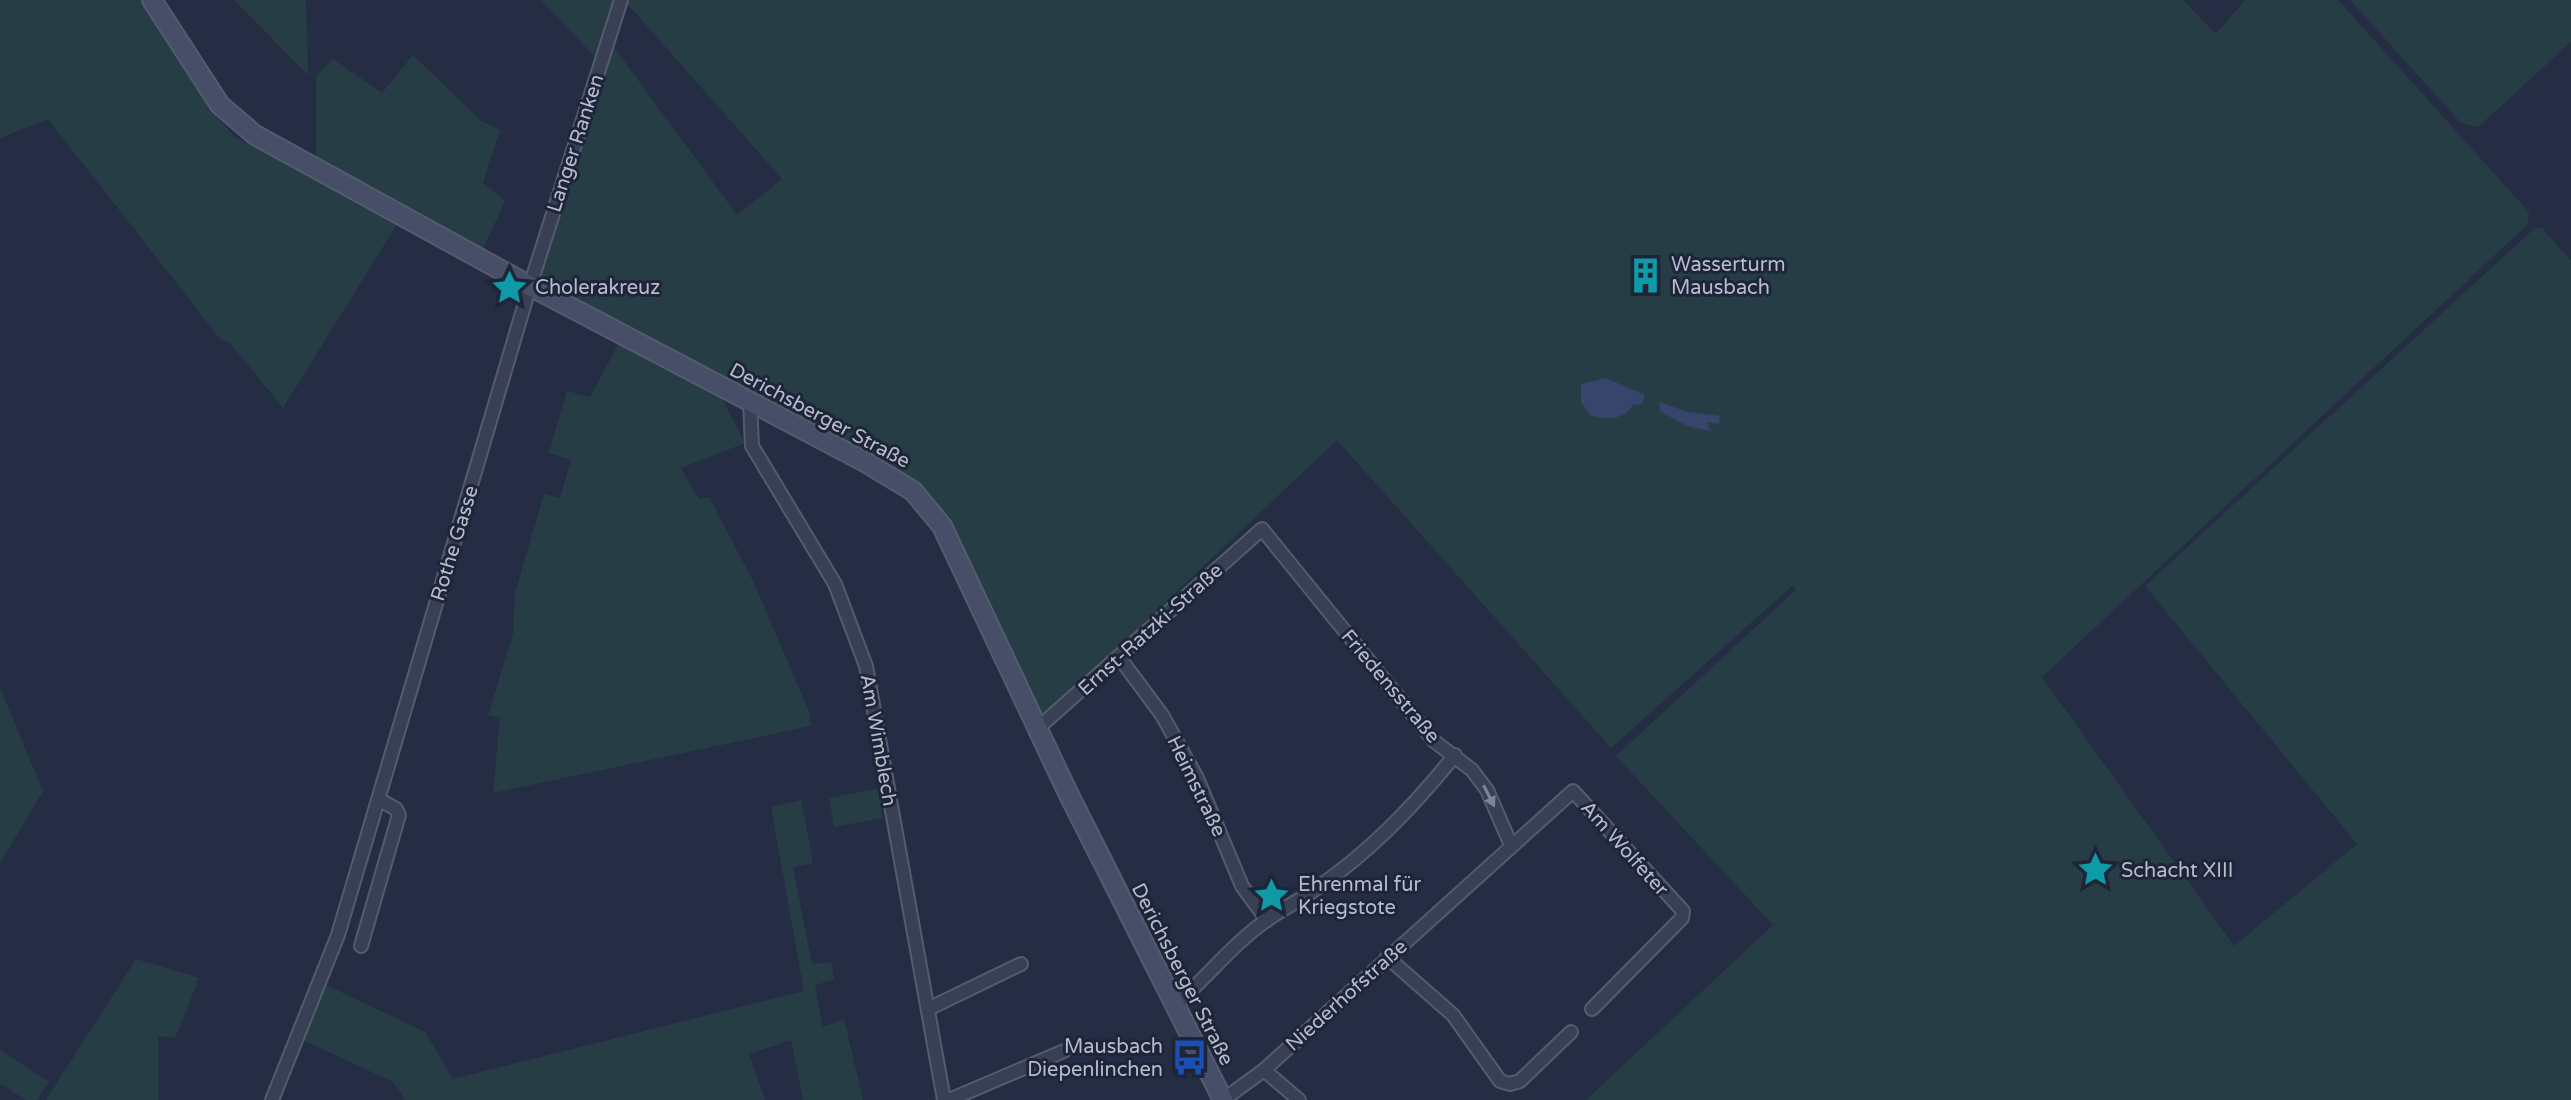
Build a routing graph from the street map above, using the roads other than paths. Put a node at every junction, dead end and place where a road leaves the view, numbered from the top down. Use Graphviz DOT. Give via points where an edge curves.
graph roads {
  1 [pos="152,0"];
  2 [pos="621,0"];
  3 [pos="530,286"];
  4 [pos="750,402"];
  5 [pos="1262,529"];
  6 [pos="1119,657"];
  7 [pos="1037,729"];
  8 [pos="1455,755"];
  9 [pos="1573,791"];
  10 [pos="380,800"];
  11 [pos="1511,845"];
  12 [pos="1267,920"];
  13 [pos="361,946"];
  14 [pos="1387,957"];
  15 [pos="1021,964"];
  16 [pos="1173,1007"];
  17 [pos="928,1009"];
  18 [pos="1592,1009"];
  19 [pos="1571,1032"];
  20 [pos="1064,1051"];
  21 [pos="1264,1070"];
  22 [pos="272,1100"];
  23 [pos="947,1100"];
  24 [pos="1223,1100"];
  25 [pos="1299,1100"];
  1 -- 3 [label="street, Derichsberger Straße" via="220,105 255,135"];
  2 -- 3 [label="street, Langer Ranken"];
  3 -- 4 [label="street, Derichsberger Straße"];
  3 -- 10 [label="street, Rothe Gasse"];
  4 -- 7 [label="street, Derichsberger Straße" via="891,476 928,507 956,553"];
  4 -- 17 [label="street, Am Wimblech" via="752,446 835,584 866,666"];
  5 -- 6 [label="street, Ernst-Ratzki-Straße"];
  5 -- 8 [label="street, Friedensstraße" via="1434,741"];
  6 -- 7 [label="street, Ernst-Ratzki-Straße"];
  6 -- 12 [label="street, Heimstraße" via="1162,715 1197,778 1242,886"];
  7 -- 16 [label="street, Derichsberger Straße"];
  8 -- 11 [label="street, Friedensstraße, one-way" via="1487,790"];
  8 -- 12 [label="street" via="1413,807 1363,853"];
  9 -- 11 [label="street, Niederhofstraße"];
  9 -- 18 [label="street, Am Wolfeter" via="1683,911 1682,918"];
  10 -- 13 [label="street" via="399,815"];
  10 -- 22 [label="street, Rothe Gasse" via="338,935"];
  11 -- 14 [label="street, Niederhofstraße"];
  12 -- 16 [label="street" via="1216,961"];
  14 -- 19 [label="street" via="1453,1015 1500,1081 1520,1081"];
  14 -- 21 [label="street, Niederhofstraße"];
  15 -- 17 [label="street"];
  16 -- 24 [label="street, Derichsberger Straße"];
  17 -- 23 [label="street, Am Wimblech"];
  20 -- 23 [label="street, Am Wimblech"];
  21 -- 24 [label="street, Niederhofstraße"];
  21 -- 25 [label="street"];
}
